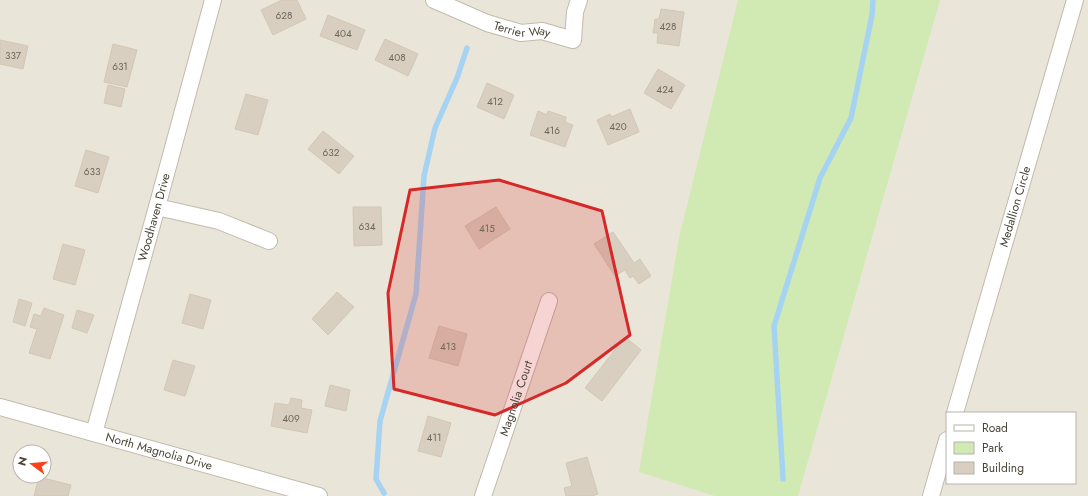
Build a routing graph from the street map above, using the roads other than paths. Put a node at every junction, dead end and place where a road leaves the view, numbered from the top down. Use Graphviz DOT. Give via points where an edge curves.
graph roads {
  1 [pos="213,0"];
  2 [pos="434,0"];
  3 [pos="579,0"];
  4 [pos="1075,0"];
  5 [pos="157,207"];
  6 [pos="269,241"];
  7 [pos="549,301"];
  8 [pos="0,407"];
  9 [pos="955,412"];
  10 [pos="94,433"];
  11 [pos="946,444"];
  12 [pos="318,496"];
  13 [pos="483,496"];
  14 [pos="931,496"];
  1 -- 5 [label="street, Woodhaven Drive"];
  2 -- 3 [label="street, Terrier Way" via="487,23 521,33 542,31 573,40 575,12"];
  4 -- 9 [label="street, Medallion Circle"];
  5 -- 6 [label="street" via="219,221"];
  5 -- 10 [label="street, Woodhaven Drive"];
  7 -- 13 [label="street, Magnolia Court"];
  8 -- 10 [label="street, North Magnolia Drive"];
  10 -- 12 [label="street, North Magnolia Drive"];
  11 -- 14 [label="street"];
}
